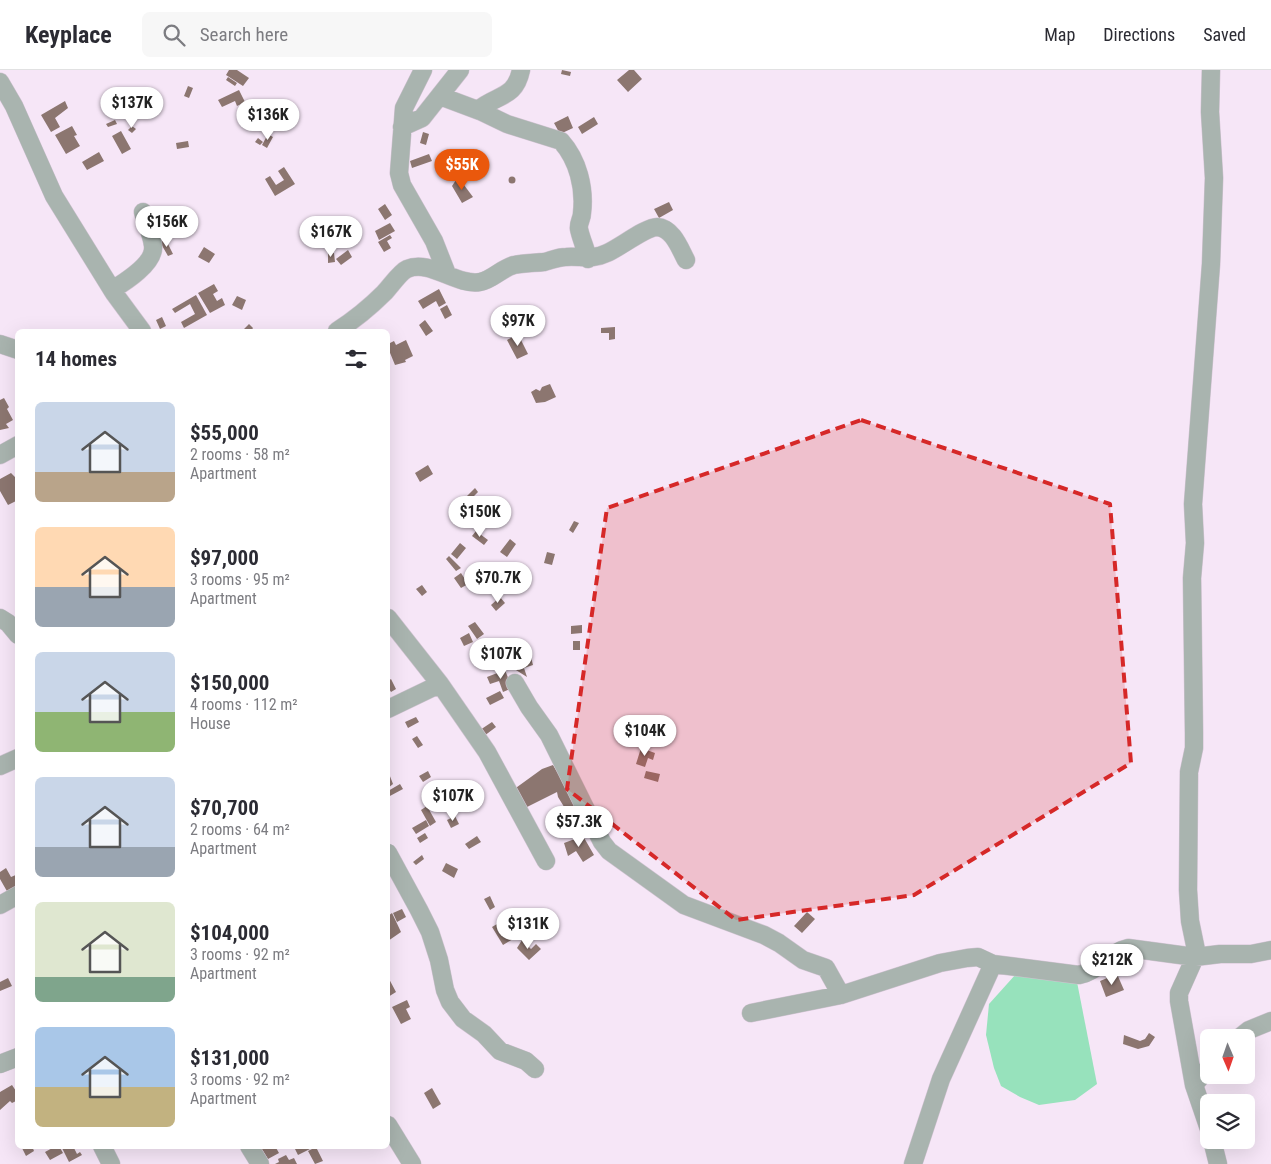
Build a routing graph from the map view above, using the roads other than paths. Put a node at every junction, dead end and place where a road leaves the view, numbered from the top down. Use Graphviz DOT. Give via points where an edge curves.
graph roads {
  1 [pos="423,70"];
  2 [pos="460,70"];
  3 [pos="521,70"];
  4 [pos="1211,70"];
  5 [pos="0,82"];
  6 [pos="440,96"];
  7 [pos="478,110"];
  8 [pos="402,127"];
  9 [pos="143,212"];
  10 [pos="588,258"];
  11 [pos="686,260"];
  12 [pos="448,274"];
  13 [pos="112,290"];
  14 [pos="141,329"];
  15 [pos="339,329"];
  16 [pos="0,344"];
  17 [pos="15,349"];
  18 [pos="15,448"];
  19 [pos="0,455"];
  20 [pos="0,618"];
  21 [pos="390,621"];
  22 [pos="15,631"];
  23 [pos="516,683"];
  24 [pos="440,684"];
  25 [pos="390,708"];
  26 [pos="15,759"];
  27 [pos="0,766"];
  28 [pos="390,857"];
  29 [pos="546,861"];
  30 [pos="15,897"];
  31 [pos="0,905"];
  32 [pos="1271,950"];
  33 [pos="1195,957"];
  34 [pos="993,964"];
  35 [pos="841,995"];
  36 [pos="751,1013"];
  37 [pos="1271,1021"];
  38 [pos="1251,1029"];
  39 [pos="15,1058"];
  40 [pos="0,1064"];
  41 [pos="535,1069"];
  42 [pos="1200,1078"];
  43 [pos="1194,1085"];
  44 [pos="1200,1103"];
  45 [pos="390,1128"];
  46 [pos="104,1149"];
  47 [pos="251,1149"];
  48 [pos="1214,1149"];
  49 [pos="111,1164"];
  50 [pos="260,1164"];
  51 [pos="412,1164"];
  52 [pos="913,1164"];
  53 [pos="1218,1164"];
  1 -- 8 [label="street" via="404,108"];
  2 -- 6 [label="street"];
  3 -- 7 [label="street" via="517,85 510,92"];
  4 -- 33 [label="street" via="1214,178 1211,264 1193,504 1194,748 1189,772 1188,890"];
  5 -- 13 [label="street" via="54,196"];
  6 -- 7 [label="street"];
  6 -- 8 [label="street" via="422,118"];
  7 -- 10 [label="street" via="508,124 561,141 566,146 580,176 583,192 579,228"];
  8 -- 12 [label="street" via="399,163 402,185 434,241"];
  9 -- 13 [label="street" via="153,244 152,258"];
  10 -- 11 [label="street" via="607,254 656,227 666,230"];
  10 -- 12 [label="street" via="559,258 511,266 478,282 462,281"];
  12 -- 15 [label="street" via="423,267 406,269 360,315"];
  13 -- 14 [label="street"];
  16 -- 17 [label="street"];
  18 -- 19 [label="street"];
  20 -- 22 [label="street"];
  21 -- 24 [label="street"];
  23 -- 35 [label="street" via="549,735 609,851 684,905 764,935 798,958 826,968"];
  24 -- 25 [label="street"];
  24 -- 29 [label="street" via="487,752"];
  26 -- 27 [label="street"];
  28 -- 41 [label="street" via="430,932 450,1002 463,1018 500,1050 526,1061"];
  30 -- 31 [label="street"];
  32 -- 33 [label="street"];
  33 -- 34 [label="street" via="1128,948 1113,954 1088,973 1079,975"];
  33 -- 43 [label="street" via="1178,993"];
  34 -- 35 [label="street" via="978,957 958,960"];
  34 -- 52 [label="street" via="941,1079"];
  35 -- 36 [label="street"];
  37 -- 38 [label="street"];
  39 -- 40 [label="street"];
  42 -- 43 [label="street"];
  43 -- 44 [label="street"];
  45 -- 51 [label="street"];
  46 -- 49 [label="street"];
  47 -- 50 [label="street"];
  48 -- 53 [label="street"];
}
